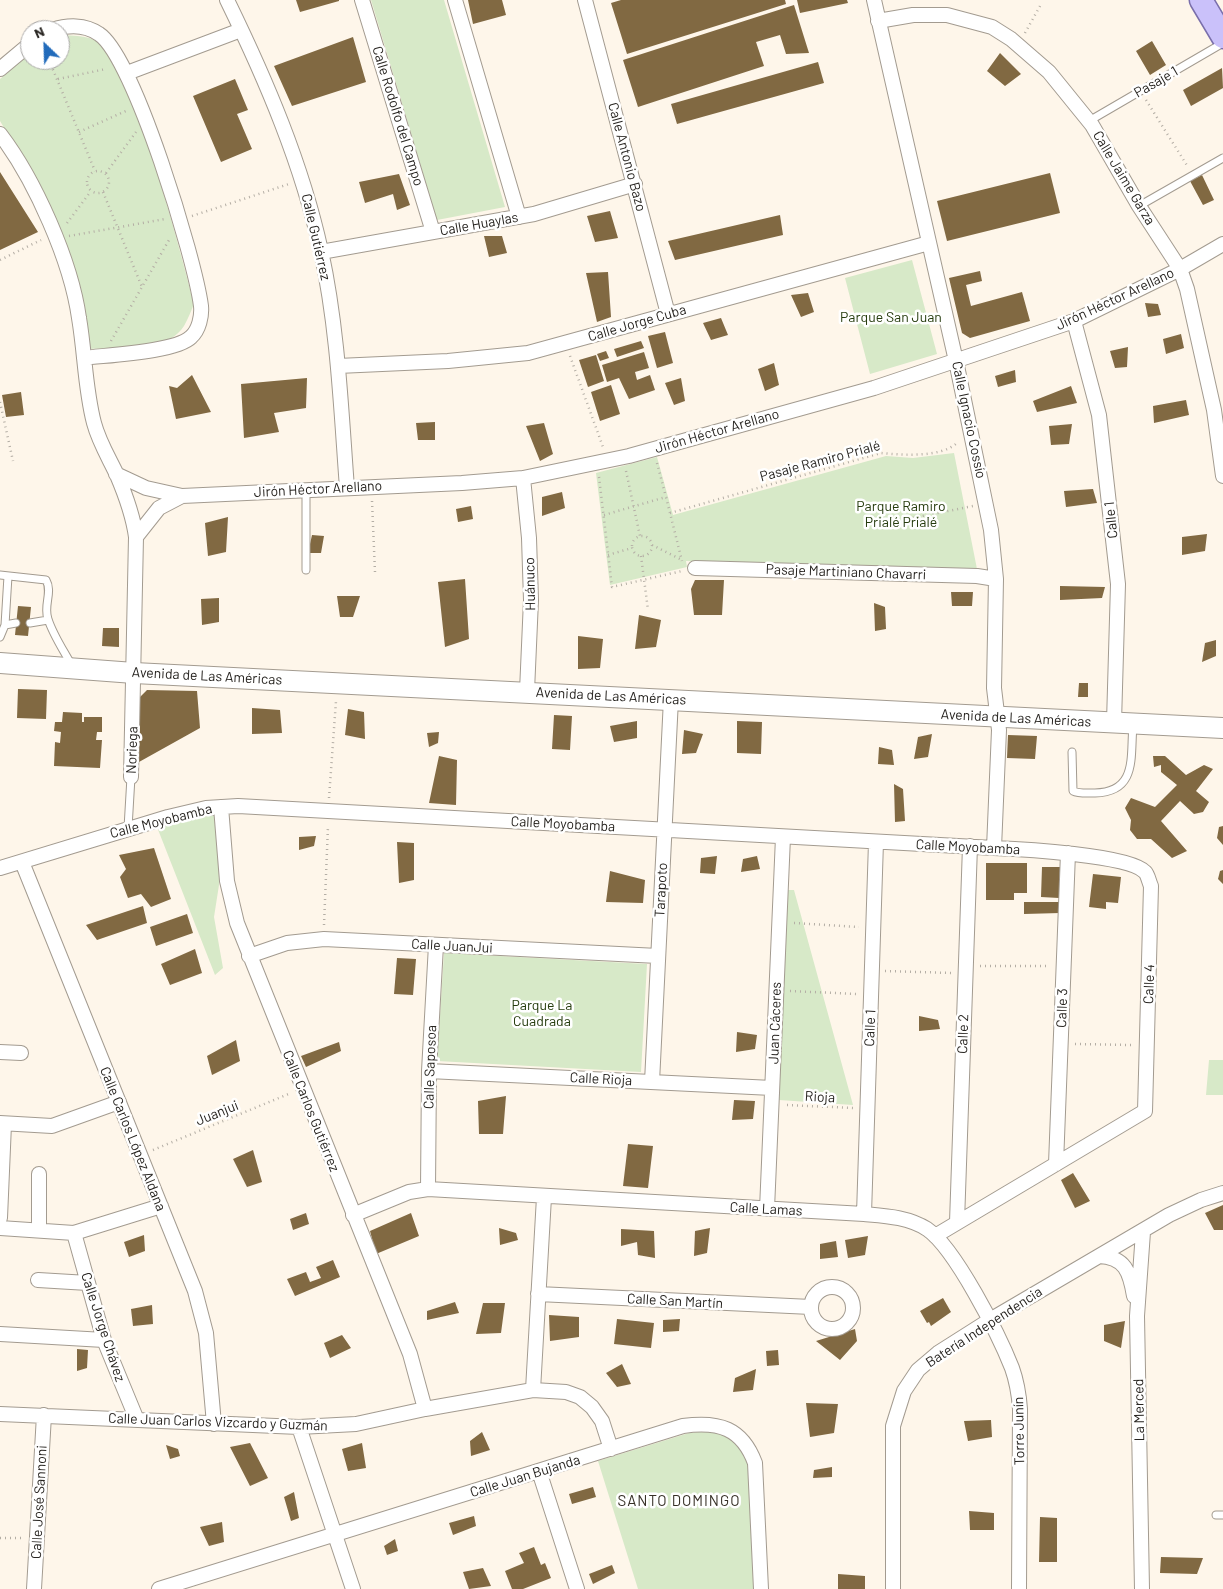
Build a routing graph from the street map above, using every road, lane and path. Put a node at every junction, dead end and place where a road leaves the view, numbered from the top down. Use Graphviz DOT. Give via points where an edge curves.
graph roads {
  1 [pos="227,0"];
  2 [pos="362,0"];
  3 [pos="455,0"];
  4 [pos="585,0"];
  5 [pos="874,0"];
  6 [pos="1201,0"];
  7 [pos="1040,6"];
  8 [pos="878,21"];
  9 [pos="70,27"];
  10 [pos="242,30"];
  11 [pos="1223,37"];
  12 [pos="1223,43"];
  13 [pos="1018,45"];
  14 [pos="20,52"];
  15 [pos="0,69"];
  16 [pos="54,70"];
  17 [pos="125,70"];
  18 [pos="58,80"];
  19 [pos="1141,91"];
  20 [pos="138,105"];
  21 [pos="144,120"];
  22 [pos="1089,121"];
  23 [pos="79,132"];
  24 [pos="0,134"];
  25 [pos="1223,158"];
  26 [pos="95,171"];
  27 [pos="106,174"];
  28 [pos="1192,175"];
  29 [pos="303,180"];
  30 [pos="635,184"];
  31 [pos="91,191"];
  32 [pos="103,192"];
  33 [pos="1139,206"];
  34 [pos="519,217"];
  35 [pos="181,218"];
  36 [pos="118,227"];
  37 [pos="433,232"];
  38 [pos="54,236"];
  39 [pos="929,243"];
  40 [pos="1223,244"];
  41 [pos="321,252"];
  42 [pos="0,260"];
  43 [pos="1180,269"];
  44 [pos="142,287"];
  45 [pos="668,314"];
  46 [pos="1074,321"];
  47 [pos="565,343"];
  48 [pos="84,358"];
  49 [pos="956,361"];
  50 [pos="338,366"];
  51 [pos="0,402"];
  52 [pos="971,431"];
  53 [pos="623,457"];
  54 [pos="656,459"];
  55 [pos="13,461"];
  56 [pos="608,461"];
  57 [pos="116,474"];
  58 [pos="599,475"];
  59 [pos="1223,476"];
  60 [pos="523,478"];
  61 [pos="372,487"];
  62 [pos="347,488"];
  63 [pos="306,490"];
  64 [pos="182,496"];
  65 [pos="666,497"];
  66 [pos="987,504"];
  67 [pos="634,507"];
  68 [pos="670,513"];
  69 [pos="604,515"];
  70 [pos="913,518"];
  71 [pos="640,536"];
  72 [pos="136,537"];
  73 [pos="652,545"];
  74 [pos="632,548"];
  75 [pos="608,555"];
  76 [pos="641,556"];
  77 [pos="682,560"];
  78 [pos="695,568"];
  79 [pos="306,570"];
  80 [pos="375,572"];
  81 [pos="4,575"];
  82 [pos="996,579"];
  83 [pos="643,580"];
  84 [pos="3,603"];
  85 [pos="648,610"];
  86 [pos="48,620"];
  87 [pos="16,623"];
  88 [pos="30,623"];
  89 [pos="5,625"];
  90 [pos="0,637"];
  91 [pos="0,663"];
  92 [pos="73,668"];
  93 [pos="134,673"];
  94 [pos="527,691"];
  95 [pos="671,699"];
  96 [pos="997,717"];
  97 [pos="1124,723"];
  98 [pos="1223,728"];
  99 [pos="1072,752"];
  100 [pos="132,777"];
  101 [pos="222,807"];
  102 [pos="128,828"];
  103 [pos="664,830"];
  104 [pos="783,838"];
  105 [pos="876,842"];
  106 [pos="970,846"];
  107 [pos="994,848"];
  108 [pos="1068,853"];
  109 [pos="22,862"];
  110 [pos="1134,865"];
  111 [pos="0,868"];
  112 [pos="779,923"];
  113 [pos="873,928"];
  114 [pos="436,945"];
  115 [pos="248,956"];
  116 [pos="658,956"];
  117 [pos="1064,966"];
  118 [pos="872,970"];
  119 [pos="966,970"];
  120 [pos="776,990"];
  121 [pos="871,994"];
  122 [pos="1061,1044"];
  123 [pos="1147,1045"];
  124 [pos="0,1052"];
  125 [pos="21,1053"];
  126 [pos="429,1071"];
  127 [pos="652,1082"];
  128 [pos="772,1088"];
  129 [pos="302,1089"];
  130 [pos="119,1102"];
  131 [pos="771,1104"];
  132 [pos="867,1109"];
  133 [pos="2,1124"];
  134 [pos="140,1155"];
  135 [pos="1056,1164"];
  136 [pos="38,1174"];
  137 [pos="428,1189"];
  138 [pos="1223,1193"];
  139 [pos="544,1197"];
  140 [pos="161,1206"];
  141 [pos="767,1209"];
  142 [pos="864,1214"];
  143 [pos="353,1215"];
  144 [pos="0,1218"];
  145 [pos="957,1222"];
  146 [pos="0,1228"];
  147 [pos="39,1229"];
  148 [pos="1143,1232"];
  149 [pos="74,1233"];
  150 [pos="935,1236"];
  151 [pos="1098,1256"];
  152 [pos="38,1280"];
  153 [pos="88,1283"];
  154 [pos="538,1294"];
  155 [pos="811,1307"];
  156 [pos="1137,1316"];
  157 [pos="990,1320"];
  158 [pos="0,1334"];
  159 [pos="104,1340"];
  160 [pos="533,1390"];
  161 [pos="425,1409"];
  162 [pos="0,1414"];
  163 [pos="44,1415"];
  164 [pos="136,1420"];
  165 [pos="214,1424"];
  166 [pos="299,1427"];
  167 [pos="611,1449"];
  168 [pos="539,1471"];
  169 [pos="38,1534"];
  170 [pos="334,1535"];
  171 [pos="0,1538"];
  172 [pos="575,1588"];
  173 [pos="34,1589"];
  174 [pos="159,1589"];
  175 [pos="353,1589"];
  176 [pos="760,1589"];
  177 [pos="893,1589"];
  178 [pos="1020,1589"];
  179 [pos="1142,1589"];
  1 -- 10 [label="street, Calle Gutiérrez"];
  2 -- 37 [label="street, Calle Rodolfo del Campo"];
  3 -- 34 [label="street"];
  4 -- 30 [label="street, Calle Antonio Bazo"];
  5 -- 8 [label="street, Calle Ignacio Cossío"];
  6 -- 11 [label="main road"];
  7 -- 13 [label="path"];
  8 -- 13 [label="street, Calle Jaime Garza" via="913,15 947,15 992,27"];
  8 -- 39 [label="street, Calle Ignacio Cossío"];
  9 -- 17 [label="street" via="100,34"];
  10 -- 17 [label="street"];
  10 -- 29 [label="street, Calle Gutiérrez"];
  12 -- 19 [label="lane, Pasaje 1"];
  13 -- 22 [label="street, Calle Jaime Garza" via="1049,72"];
  14 -- 15 [label="street"];
  16 -- 18 [label="path"];
  17 -- 18 [label="path"];
  17 -- 20 [label="street"];
  18 -- 23 [label="path"];
  19 -- 22 [label="lane, Pasaje 1"];
  19 -- 28 [label="path"];
  20 -- 21 [label="street"];
  20 -- 23 [label="path"];
  21 -- 27 [label="path"];
  21 -- 35 [label="street"];
  22 -- 33 [label="street, Calle Jaime Garza"];
  23 -- 26 [label="path"];
  24 -- 38 [label="street, Noriega" via="31,186"];
  25 -- 28 [label="lane"];
  26 -- 27 [label="path"];
  26 -- 31 [label="path" via="87,178"];
  27 -- 32 [label="path" via="109,183"];
  28 -- 33 [label="lane"];
  29 -- 35 [label="path"];
  29 -- 41 [label="street, Calle Gutiérrez"];
  30 -- 34 [label="street, Calle Huaylas"];
  30 -- 45 [label="street, Calle Antonio Bazo"];
  31 -- 32 [label="path"];
  31 -- 38 [label="path"];
  32 -- 36 [label="path"];
  33 -- 43 [label="street, Calle Jaime Garza"];
  34 -- 37 [label="street, Calle Huaylas"];
  35 -- 36 [label="path"];
  35 -- 44 [label="path"];
  35 -- 48 [label="street" via="201,307 196,330 177,346"];
  36 -- 38 [label="path"];
  36 -- 44 [label="path"];
  37 -- 41 [label="street, Calle Huaylas"];
  38 -- 42 [label="path"];
  38 -- 48 [label="street, Noriega" via="72,284"];
  39 -- 45 [label="street, Calle Jorge Cuba"];
  39 -- 49 [label="street, Calle Ignacio Cossío"];
  40 -- 43 [label="street, Jirón Héctor Arellano"];
  41 -- 50 [label="street, Calle Gutiérrez"];
  43 -- 46 [label="street, Jirón Héctor Arellano"];
  43 -- 59 [label="street, Calle Jaime Garza" via="1195,316 1214,410"];
  44 -- 48 [label="path" via="111,341"];
  45 -- 47 [label="street, Calle Jorge Cuba"];
  46 -- 49 [label="street, Jirón Héctor Arellano"];
  46 -- 97 [label="street, Calle 1" via="1099,415 1118,584"];
  47 -- 50 [label="street, Calle Jorge Cuba" via="528,353"];
  47 -- 56 [label="path"];
  48 -- 57 [label="street, Noriega" via="94,425"];
  49 -- 52 [label="street, Calle Ignacio Cossío"];
  49 -- 53 [label="street, Jirón Héctor Arellano" via="874,388"];
  50 -- 62 [label="street, Calle Gutiérrez"];
  51 -- 55 [label="path"];
  52 -- 66 [label="street, Calle Ignacio Cossío"];
  52 -- 68 [label="path, Pasaje Ramiro Prialé" via="952,448 914,456 881,453"];
  53 -- 56 [label="street, Jirón Héctor Arellano"];
  53 -- 67 [label="path"];
  54 -- 65 [label="path"];
  56 -- 60 [label="street, Jirón Héctor Arellano"];
  57 -- 64 [label="street, Jirón Héctor Arellano" via="146,488"];
  57 -- 72 [label="street, Noriega" via="133,515"];
  58 -- 69 [label="path"];
  60 -- 61 [label="street, Jirón Héctor Arellano"];
  60 -- 94 [label="street, Huánuco" via="531,584"];
  61 -- 62 [label="street, Jirón Héctor Arellano"];
  61 -- 80 [label="path"];
  62 -- 63 [label="street, Jirón Héctor Arellano"];
  63 -- 64 [label="street, Jirón Héctor Arellano"];
  63 -- 79 [label="lane"];
  64 -- 72 [label="street, Jirón Héctor Arellano" via="159,508"];
  65 -- 67 [label="path"];
  65 -- 68 [label="path"];
  66 -- 70 [label="path"];
  66 -- 82 [label="street, Calle Ignacio Cossío"];
  67 -- 69 [label="path"];
  67 -- 71 [label="path"];
  68 -- 77 [label="path"];
  69 -- 75 [label="path"];
  71 -- 73 [label="path" via="646,536"];
  71 -- 74 [label="path" via="632,542"];
  72 -- 93 [label="street, Noriega"];
  73 -- 76 [label="path" via="650,552"];
  73 -- 77 [label="path"];
  74 -- 75 [label="path"];
  74 -- 76 [label="path"];
  75 -- 83 [label="path" via="612,587"];
  76 -- 83 [label="path"];
  77 -- 78 [label="path"];
  77 -- 83 [label="path" via="684,570"];
  78 -- 82 [label="street, Pasaje Martiniano Chavarri"];
  81 -- 84 [label="lane"];
  81 -- 86 [label="lane" via="46,580 49,586"];
  82 -- 96 [label="street, Calle Ignacio Cossío" via="994,688"];
  83 -- 85 [label="path"];
  84 -- 89 [label="lane"];
  86 -- 88 [label="lane"];
  86 -- 92 [label="lane"];
  87 -- 89 [label="lane"];
  89 -- 90 [label="lane"];
  91 -- 92 [label="street, Avenida de Las Américas"];
  92 -- 93 [label="street, Avenida de Las Américas"];
  93 -- 94 [label="street, Avenida de Las Américas"];
  93 -- 100 [label="street, Noriega"];
  94 -- 95 [label="street, Avenida de Las Américas"];
  95 -- 96 [label="street, Avenida de Las Américas"];
  95 -- 103 [label="street, Tarapoto"];
  96 -- 97 [label="street, Avenida de Las Américas"];
  96 -- 107 [label="street, Calle Ignacio Cossío"];
  97 -- 98 [label="street, Avenida de Las Américas"];
  97 -- 99 [label="lane" via="1130,774 1125,782 1100,793 1076,793 1071,787"];
  100 -- 102 [label="lane, Noriega"];
  101 -- 102 [label="street, Calle Moyobamba" via="188,812"];
  101 -- 103 [label="street, Calle Moyobamba" via="254,806"];
  101 -- 115 [label="street, Calle Carlos Gutiérrez" via="230,901"];
  102 -- 109 [label="street, Calle Moyobamba"];
  103 -- 104 [label="street, Calle Moyobamba"];
  103 -- 116 [label="street, Tarapoto"];
  104 -- 105 [label="street, Calle Moyobamba"];
  104 -- 112 [label="street, Juan Cáceres"];
  105 -- 106 [label="street, Calle Moyobamba"];
  105 -- 113 [label="street, Calle 1"];
  106 -- 107 [label="street, Calle Moyobamba"];
  106 -- 119 [label="street, Calle 2"];
  107 -- 108 [label="street, Calle Moyobamba"];
  108 -- 110 [label="street, Calle Moyobamba"];
  108 -- 117 [label="street, Calle 3"];
  109 -- 111 [label="street, Calle Moyobamba"];
  109 -- 130 [label="street, Calle Carlos López Aldana"];
  110 -- 123 [label="street, Calle 4" via="1145,872 1151,886"];
  112 -- 113 [label="path"];
  112 -- 120 [label="street, Juan Cáceres"];
  113 -- 118 [label="street, Calle 1"];
  114 -- 115 [label="street, Calle JuanJui" via="324,939 287,943"];
  114 -- 116 [label="street, Calle JuanJui"];
  114 -- 126 [label="street, Calle Saposoa"];
  115 -- 129 [label="street, Calle Carlos Gutiérrez"];
  116 -- 127 [label="street, Tarapoto"];
  117 -- 119 [label="path"];
  117 -- 122 [label="street, Calle 3"];
  118 -- 119 [label="path"];
  118 -- 121 [label="street, Calle 1"];
  119 -- 145 [label="street, Calle 2"];
  120 -- 121 [label="path"];
  120 -- 128 [label="street, Juan Cáceres"];
  121 -- 132 [label="street, Calle 1"];
  122 -- 123 [label="path"];
  122 -- 135 [label="street, Calle 3"];
  123 -- 135 [label="street, Calle 4" via="1145,1111"];
  124 -- 125 [label="street"];
  126 -- 127 [label="street, Calle Rioja"];
  126 -- 137 [label="street, Calle Saposoa"];
  127 -- 128 [label="street, Calle Rioja"];
  128 -- 131 [label="street, Juan Cáceres"];
  129 -- 134 [label="path, Juanjui"];
  129 -- 143 [label="street, Calle Carlos Gutiérrez"];
  130 -- 133 [label="street" via="52,1126"];
  130 -- 134 [label="street, Calle Carlos López Aldana"];
  131 -- 132 [label="path, Rioja"];
  131 -- 141 [label="street, Juan Cáceres"];
  132 -- 142 [label="street, Calle 1"];
  133 -- 144 [label="street"];
  134 -- 140 [label="street, Calle Carlos López Aldana"];
  135 -- 145 [label="street"];
  136 -- 147 [label="street"];
  137 -- 139 [label="street, Calle Lamas"];
  137 -- 143 [label="street, Calle Lamas" via="409,1192"];
  138 -- 148 [label="street, Batería Independencia" via="1185,1207"];
  139 -- 141 [label="street, Calle Lamas"];
  139 -- 154 [label="street"];
  140 -- 149 [label="street"];
  140 -- 165 [label="street, Calle Carlos López Aldana" via="201,1312 210,1356"];
  141 -- 142 [label="street, Calle Lamas"];
  142 -- 150 [label="street, Calle Lamas" via="918,1224"];
  143 -- 161 [label="street, Calle Carlos Gutiérrez" via="410,1354"];
  145 -- 150 [label="street"];
  146 -- 147 [label="street"];
  147 -- 149 [label="street"];
  148 -- 151 [label="street, Batería Independencia"];
  148 -- 156 [label="street, La Merced"];
  149 -- 153 [label="street, Calle Jorge Chávez"];
  150 -- 157 [label="street, Torre Junín" via="956,1262"];
  151 -- 156 [label="street" via="1113,1256 1126,1269"];
  151 -- 157 [label="street, Batería Independencia"];
  152 -- 153 [label="street"];
  153 -- 159 [label="street, Calle Jorge Chávez"];
  154 -- 155 [label="street, Calle San Martín"];
  154 -- 160 [label="street"];
  156 -- 179 [label="street, La Merced"];
  157 -- 177 [label="street, Batería Independencia" via="928,1361 910,1381 899,1403 893,1426"];
  157 -- 178 [label="street, Torre Junín" via="1012,1369 1020,1397"];
  158 -- 159 [label="street"];
  159 -- 164 [label="street, Calle Jorge Chávez"];
  160 -- 161 [label="street, Calle Juan Carlos Vizcardo y Guzmán"];
  160 -- 167 [label="street, Calle Juan Carlos Vizcardo y Guzmán" via="566,1392 580,1397 602,1421"];
  161 -- 166 [label="street, Calle Juan Carlos Vizcardo y Guzmán" via="356,1424"];
  162 -- 163 [label="street, Calle Juan Carlos Vizcardo y Guzmán"];
  163 -- 164 [label="street, Calle Juan Carlos Vizcardo y Guzmán"];
  163 -- 169 [label="street, Calle José Sannoni"];
  164 -- 165 [label="street, Calle Juan Carlos Vizcardo y Guzmán"];
  165 -- 166 [label="street, Calle Juan Carlos Vizcardo y Guzmán"];
  166 -- 170 [label="street"];
  167 -- 168 [label="street, Calle Juan Bujanda"];
  167 -- 176 [label="street, Calle Juan Bujanda" via="702,1423 719,1425 734,1433 749,1448 755,1464"];
  168 -- 170 [label="street, Calle Juan Bujanda"];
  168 -- 172 [label="street"];
  169 -- 171 [label="path" via="18,1539"];
  169 -- 173 [label="street, Calle José Sannoni"];
  170 -- 174 [label="street, Calle Juan Bujanda"];
  170 -- 175 [label="street"];
}
